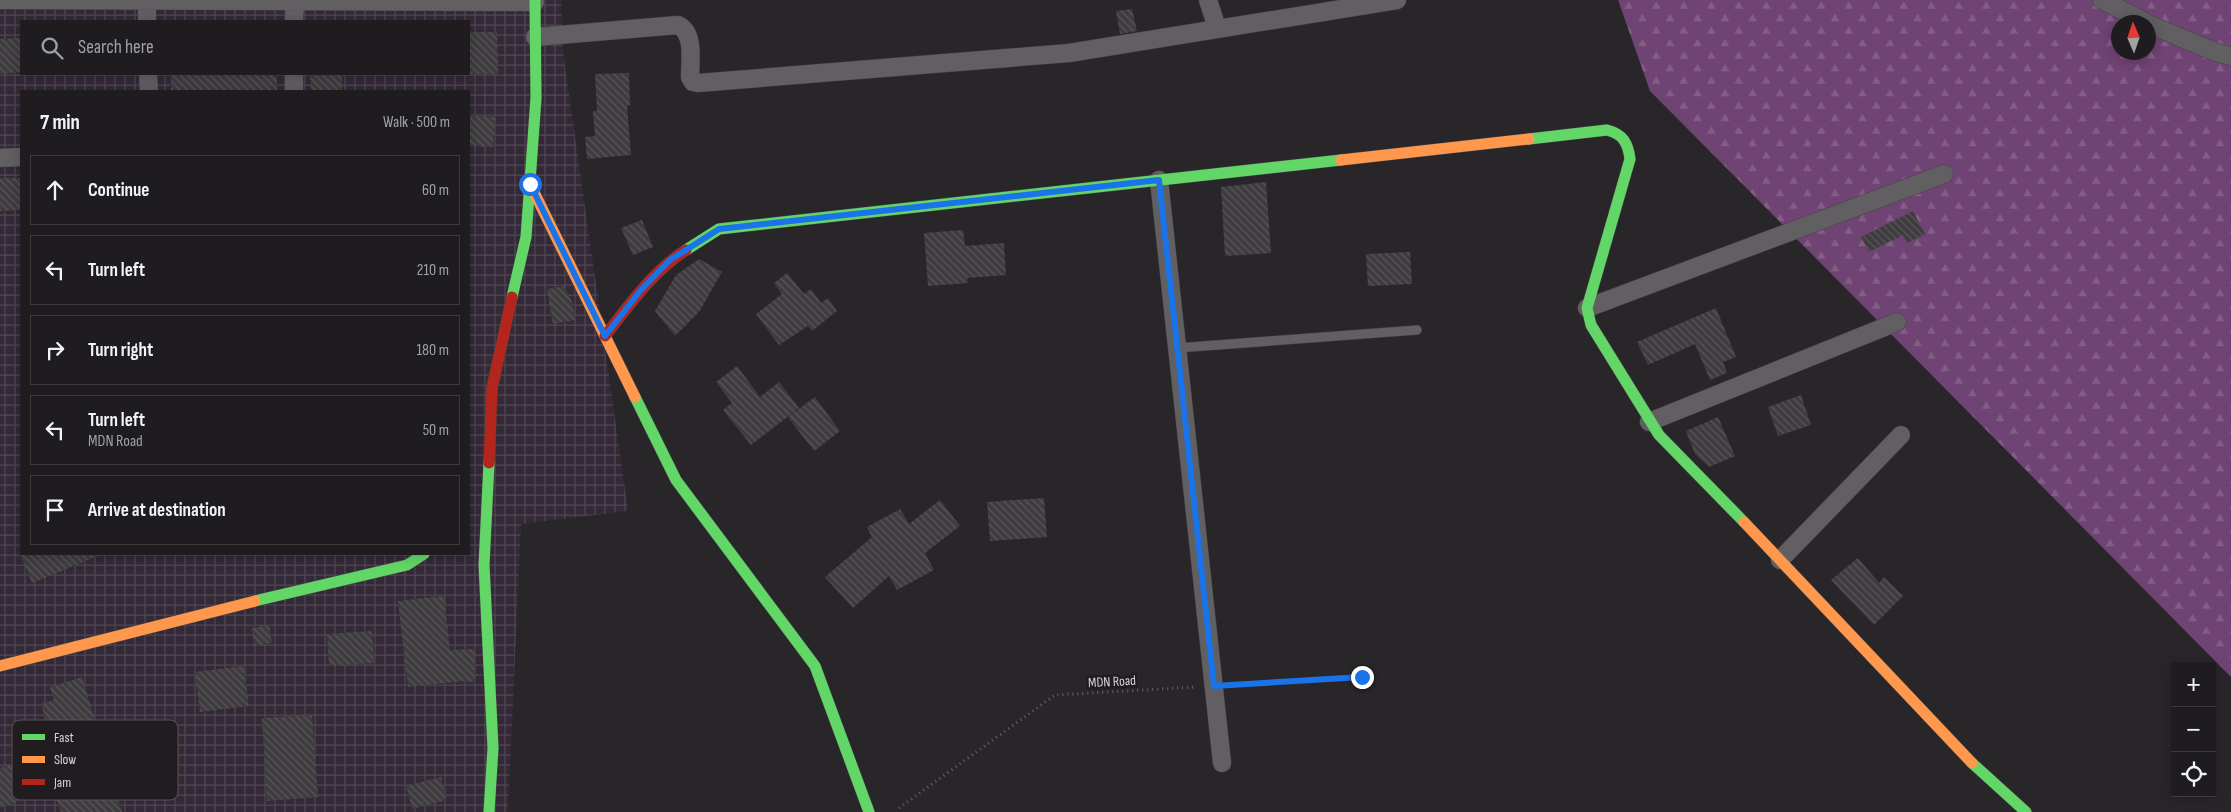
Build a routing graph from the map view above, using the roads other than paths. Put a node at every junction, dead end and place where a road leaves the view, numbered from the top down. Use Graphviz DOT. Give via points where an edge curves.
graph roads {
  1 [pos="0,0"];
  2 [pos="147,0"];
  3 [pos="1208,0"];
  4 [pos="1397,0"];
  5 [pos="2102,0"];
  6 [pos="295,1"];
  7 [pos="484,1"];
  8 [pos="536,1"];
  9 [pos="2131,15"];
  10 [pos="147,20"];
  11 [pos="294,20"];
  12 [pos="2156,27"];
  13 [pos="1217,28"];
  14 [pos="536,37"];
  15 [pos="2231,56"];
  16 [pos="148,75"];
  17 [pos="294,75"];
  18 [pos="149,90"];
  19 [pos="294,90"];
  20 [pos="20,157"];
  21 [pos="0,158"];
  22 [pos="1944,174"];
  23 [pos="1159,180"];
  24 [pos="530,184"];
  25 [pos="1587,308"];
  26 [pos="1897,322"];
  27 [pos="1416,330"];
  28 [pos="605,336"];
  29 [pos="1176,348"];
  30 [pos="1649,422"];
  31 [pos="1901,435"];
  32 [pos="486,512"];
  33 [pos="475,520"];
  34 [pos="422,555"];
  35 [pos="1780,560"];
  36 [pos="0,666"];
  37 [pos="1222,763"];
  38 [pos="489,812"];
  39 [pos="869,812"];
  40 [pos="2026,812"];
  1 -- 2 [label="street"];
  2 -- 6 [label="street"];
  2 -- 10 [label="street"];
  3 -- 13 [label="street"];
  4 -- 13 [label="street"];
  5 -- 9 [label="street"];
  6 -- 7 [label="street"];
  6 -- 11 [label="street"];
  7 -- 8 [label="street"];
  8 -- 14 [label="street"];
  12 -- 15 [label="street"];
  13 -- 14 [label="street" via="1069,53 698,83 690,77 689,35 678,25"];
  14 -- 24 [label="street"];
  16 -- 18 [label="street"];
  17 -- 19 [label="street"];
  20 -- 21 [label="street"];
  22 -- 25 [label="street"];
  23 -- 25 [label="street" via="1607,130 1615,132 1624,136 1630,159"];
  23 -- 28 [label="street" via="719,229 670,260 640,291"];
  23 -- 29 [label="street"];
  24 -- 28 [label="street"];
  24 -- 32 [label="street" via="526,237 492,388"];
  25 -- 30 [label="street" via="1591,325"];
  26 -- 30 [label="street"];
  27 -- 29 [label="lane"];
  28 -- 39 [label="street" via="676,480 815,666"];
  29 -- 37 [label="street"];
  30 -- 35 [label="street" via="1681,460"];
  31 -- 35 [label="street"];
  32 -- 33 [label="street"];
  32 -- 38 [label="street" via="484,566 493,748"];
  34 -- 36 [label="street" via="407,565"];
  35 -- 40 [label="street" via="1970,760"];
}
